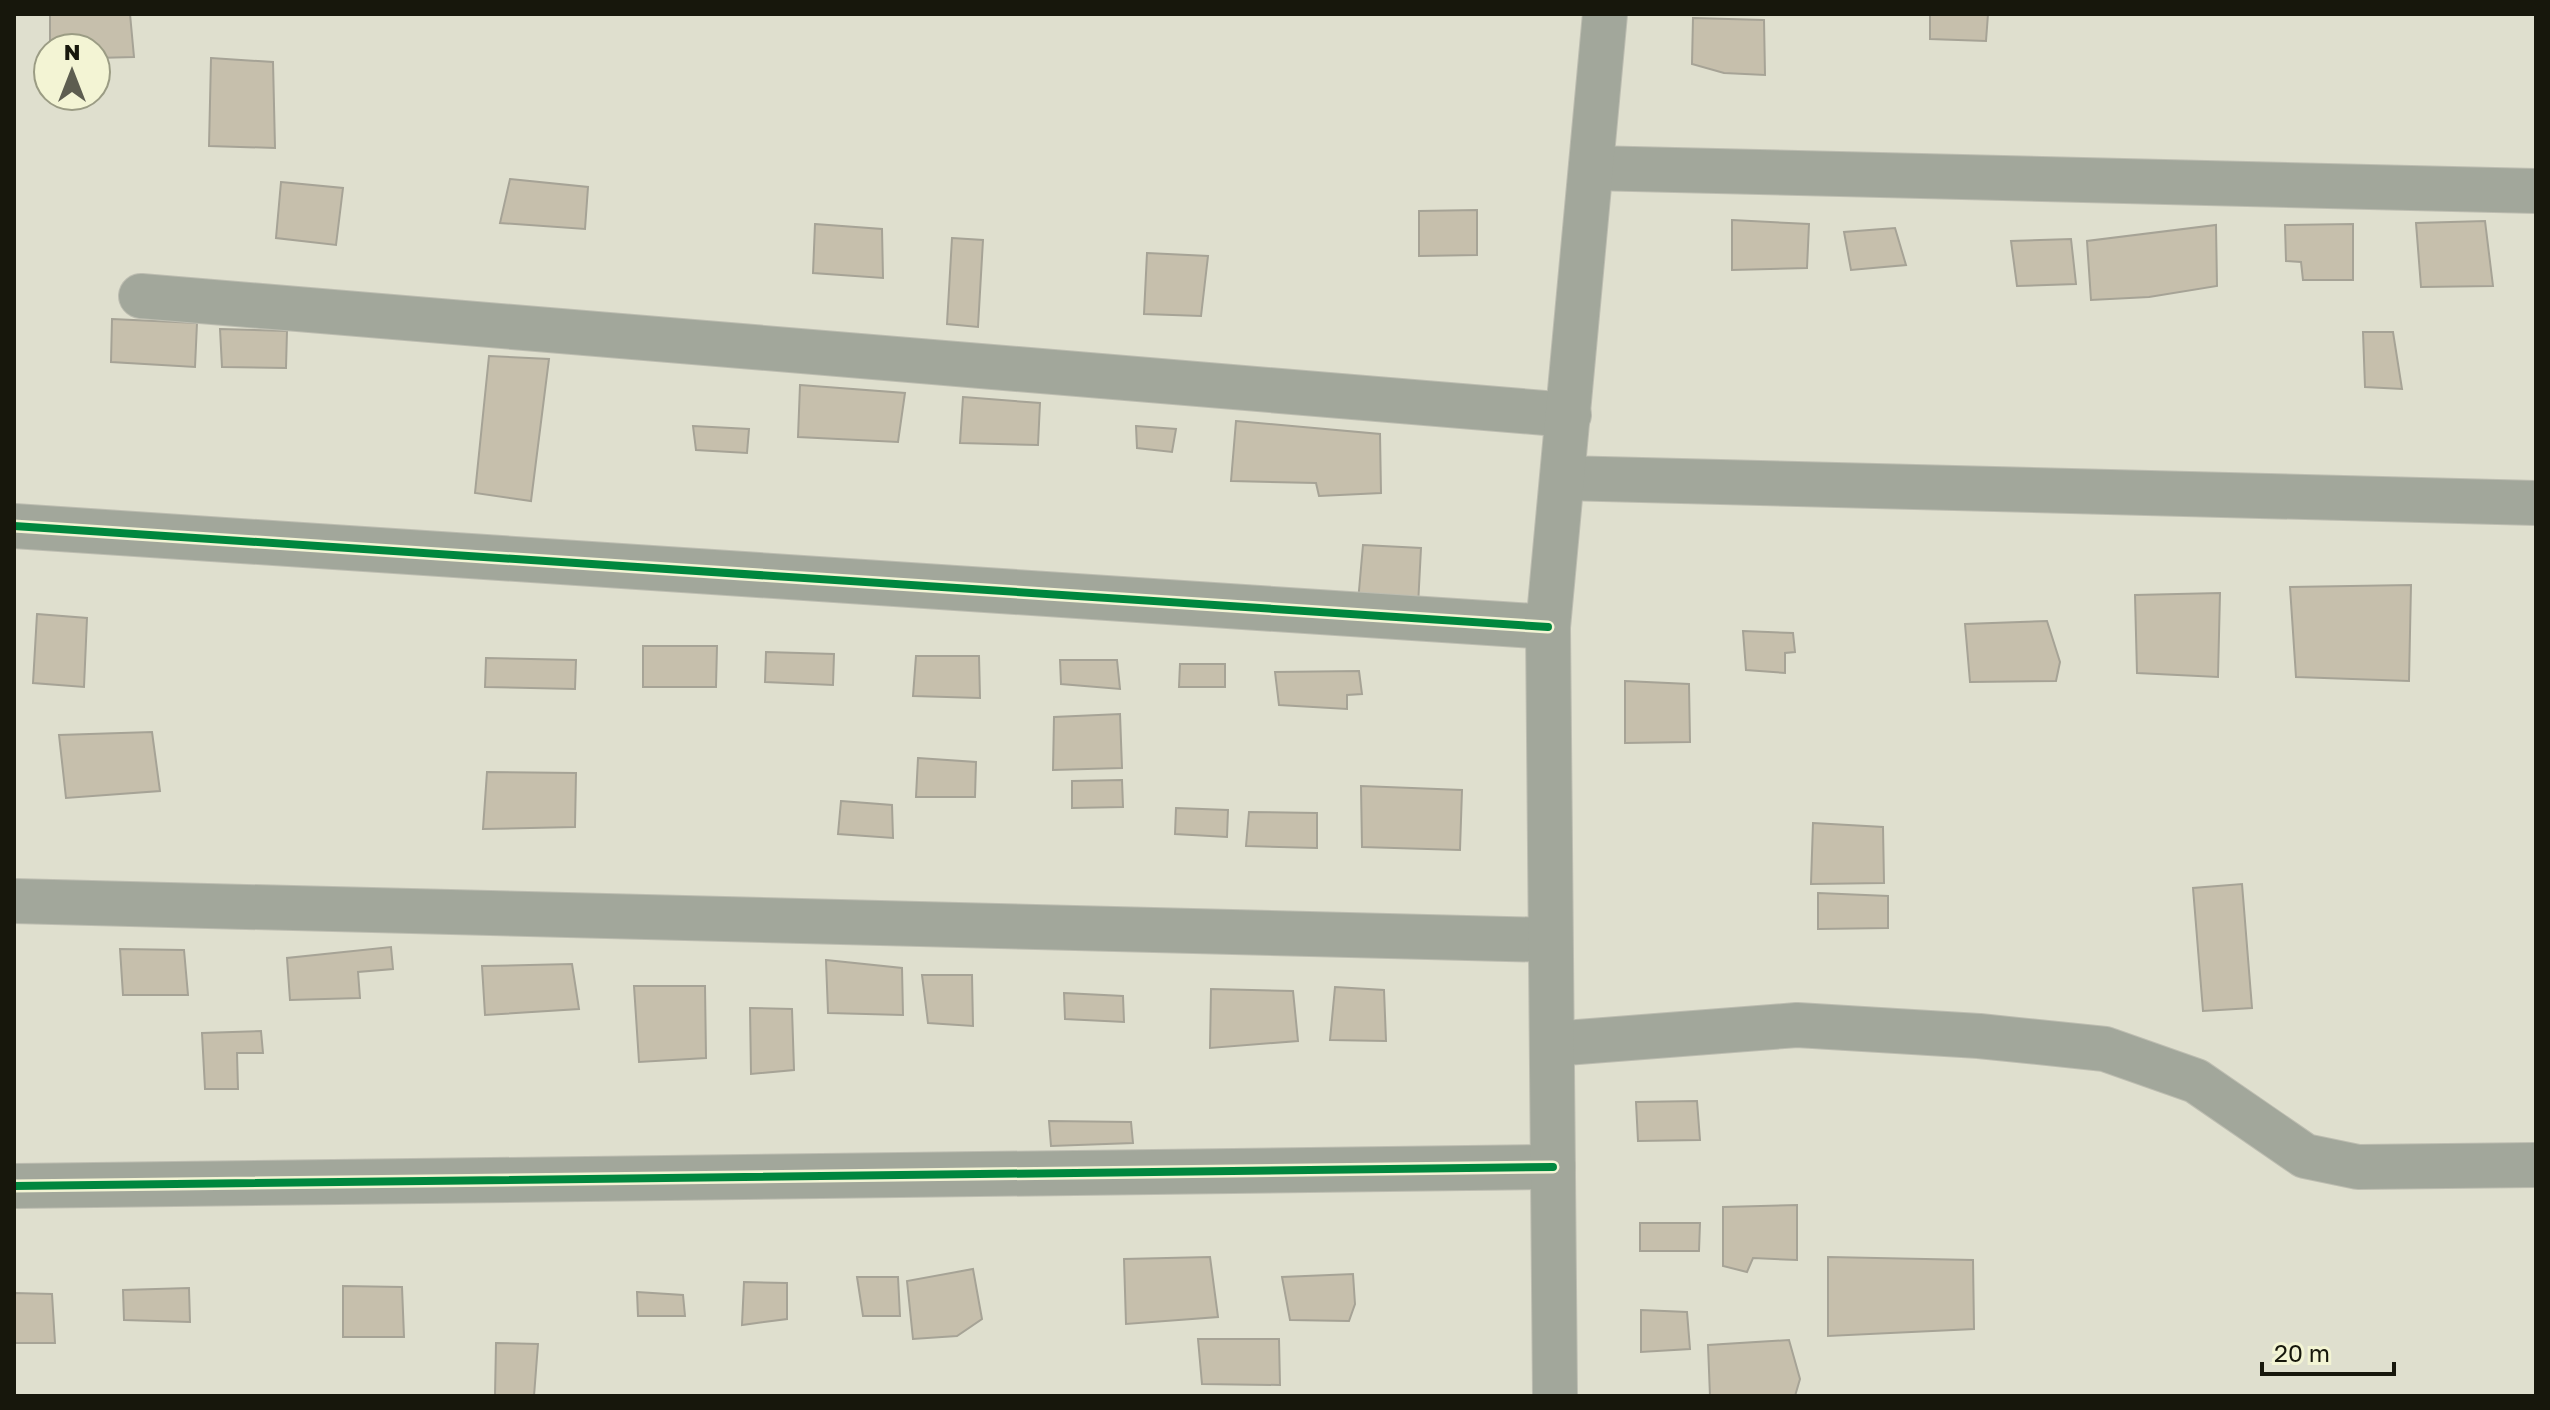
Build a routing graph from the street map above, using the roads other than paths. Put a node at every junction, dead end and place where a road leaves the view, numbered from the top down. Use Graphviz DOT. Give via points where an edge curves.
graph roads {
  1 [pos="1605,14"];
  2 [pos="1591,168"];
  3 [pos="2536,191"];
  4 [pos="141,296"];
  5 [pos="1569,415"];
  6 [pos="1563,478"];
  7 [pos="2536,503"];
  8 [pos="14,526"];
  9 [pos="1548,627"];
  10 [pos="14,901"];
  11 [pos="1550,940"];
  12 [pos="1552,1044"];
  13 [pos="2536,1165"];
  14 [pos="1553,1167"];
  15 [pos="14,1186"];
  16 [pos="1555,1396"];
  1 -- 2 [label="street"];
  2 -- 3 [label="street"];
  2 -- 5 [label="street"];
  4 -- 5 [label="street"];
  5 -- 6 [label="street"];
  6 -- 7 [label="street"];
  6 -- 9 [label="street"];
  8 -- 9 [label="street"];
  9 -- 11 [label="street"];
  10 -- 11 [label="street"];
  11 -- 12 [label="street"];
  12 -- 13 [label="street" via="1797,1025 2105,1049 2196,1081 2305,1156 2358,1167"];
  12 -- 14 [label="street"];
  14 -- 15 [label="street"];
  14 -- 16 [label="street"];
}
